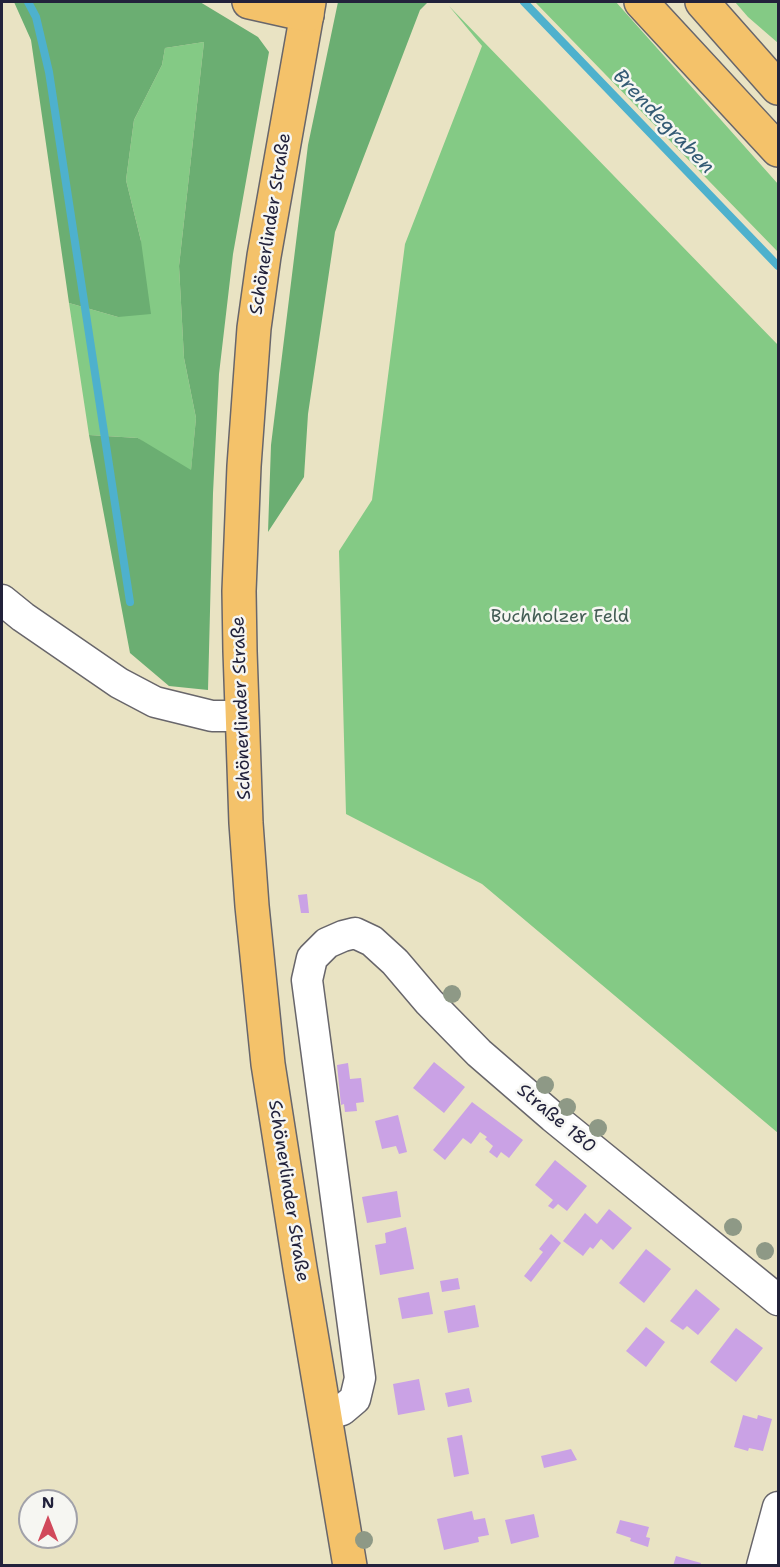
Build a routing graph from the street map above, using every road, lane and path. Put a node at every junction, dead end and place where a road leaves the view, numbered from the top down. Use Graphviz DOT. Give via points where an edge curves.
graph roads {
  1 [pos="249,2"];
  2 [pos="641,2"];
  3 [pos="702,2"];
  4 [pos="711,2"];
  5 [pos="308,8"];
  6 [pos="778,56"];
  7 [pos="778,88"];
  8 [pos="778,150"];
  9 [pos="2,600"];
  10 [pos="242,716"];
  11 [pos="778,1300"];
  12 [pos="324,1414"];
  13 [pos="778,1507"];
  14 [pos="350,1566"];
  15 [pos="762,1566"];
  1 -- 5 [label="main road"];
  2 -- 8 [label="main road"];
  3 -- 7 [label="main road"];
  4 -- 6 [label="main road"];
  5 -- 10 [label="main road, Schönerlinder Straße" via="254,328 239,591"];
  9 -- 10 [label="street" via="118,684 155,702 212,716"];
  10 -- 12 [label="main road, Schönerlinder Straße" via="252,906 268,1064"];
  11 -- 12 [label="street, Straße 180" via="487,1060 372,941 355,933 343,936 327,943 312,958 307,980 360,1378 355,1399 342,1410"];
  12 -- 14 [label="main road, Schönerlinder Straße"];
  13 -- 15 [label="street"];
}
